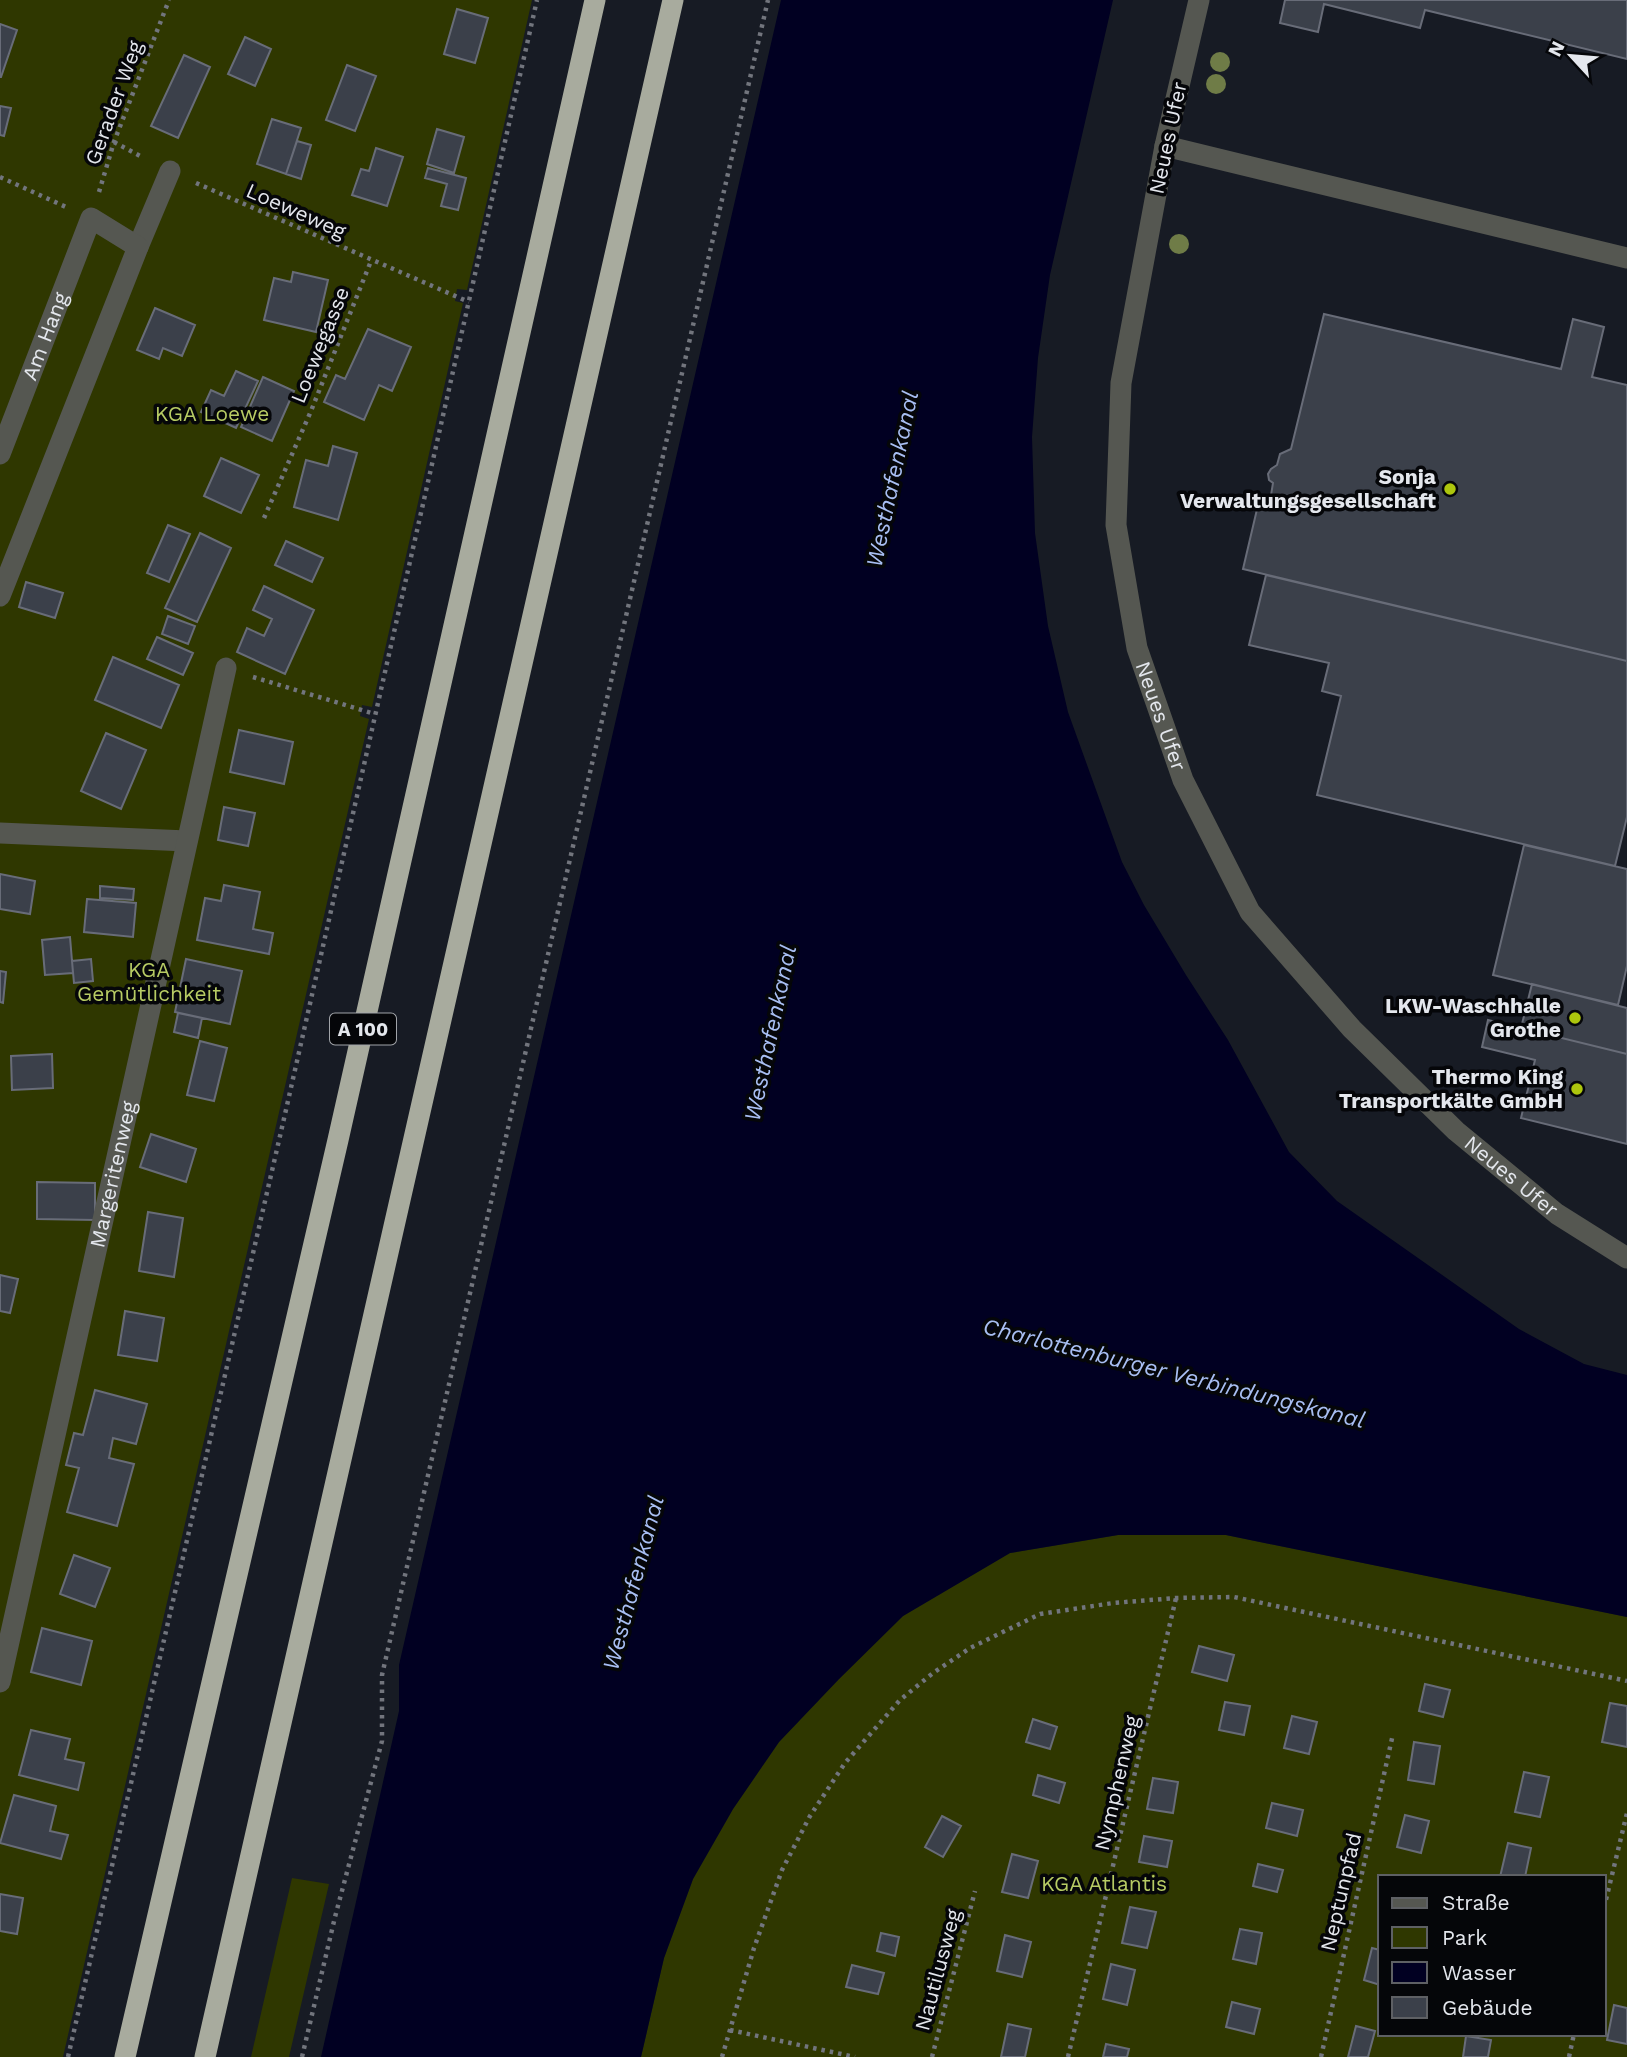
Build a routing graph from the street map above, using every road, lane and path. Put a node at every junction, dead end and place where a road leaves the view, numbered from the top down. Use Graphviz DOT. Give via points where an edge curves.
graph roads {
  1 [pos="169,0"];
  2 [pos="537,0"];
  3 [pos="595,0"];
  4 [pos="673,0"];
  5 [pos="768,0"];
  6 [pos="1199,0"];
  7 [pos="114,142"];
  8 [pos="1165,146"];
  9 [pos="170,171"];
  10 [pos="0,177"];
  11 [pos="90,218"];
  12 [pos="138,247"];
  13 [pos="1627,258"];
  14 [pos="371,261"];
  15 [pos="469,302"];
  16 [pos="0,454"];
  17 [pos="264,518"];
  18 [pos="0,596"];
  19 [pos="226,668"];
  20 [pos="376,714"];
  21 [pos="0,833"];
  22 [pos="187,841"];
  23 [pos="1627,1258"];
  24 [pos="1176,1598"];
  25 [pos="1627,1681"];
  26 [pos="0,1682"];
  27 [pos="1393,1734"];
  28 [pos="1627,1813"];
  29 [pos="975,1891"];
  30 [pos="1606,1900"];
  31 [pos="730,2031"];
  32 [pos="1574,2036"];
  33 [pos="68,2057"];
  34 [pos="125,2057"];
  35 [pos="205,2057"];
  36 [pos="302,2057"];
  37 [pos="722,2057"];
  38 [pos="855,2057"];
  39 [pos="932,2057"];
  40 [pos="1068,2057"];
  41 [pos="1321,2057"];
  42 [pos="1569,2057"];
  1 -- 7 [label="path, Gerader Weg"];
  2 -- 15 [label="path"];
  3 -- 34 [label="highway, A 100"];
  4 -- 35 [label="highway"];
  5 -- 36 [label="path" via="382,1675 382,1741"];
  6 -- 8 [label="lane, Neues Ufer"];
  7 -- 9 [label="path, Loeweweg"];
  7 -- 11 [label="path, Gerader Weg"];
  8 -- 13 [label="lane"];
  8 -- 23 [label="lane, Neues Ufer" via="1121,383 1116,525 1137,648 1183,780 1250,912 1352,1029 1456,1130 1546,1206"];
  9 -- 12 [label="lane"];
  9 -- 14 [label="path, Loeweweg"];
  10 -- 11 [label="path"];
  11 -- 12 [label="lane"];
  11 -- 16 [label="lane, Am Hang"];
  12 -- 18 [label="lane"];
  14 -- 15 [label="path, Loeweweg"];
  14 -- 17 [label="path, Loewegasse"];
  15 -- 20 [label="path"];
  19 -- 20 [label="path"];
  19 -- 22 [label="lane, Margeritenweg"];
  20 -- 33 [label="path"];
  21 -- 22 [label="lane"];
  22 -- 26 [label="lane, Margeritenweg"];
  24 -- 25 [label="path" via="1234,1597"];
  24 -- 31 [label="path" via="1040,1614 970,1648 900,1700 845,1763 782,1870"];
  24 -- 40 [label="path, Nymphenweg"];
  27 -- 41 [label="path, Neptunpfad"];
  28 -- 30 [label="path"];
  29 -- 39 [label="path, Nautilusweg"];
  31 -- 37 [label="path"];
  31 -- 38 [label="path"];
  32 -- 42 [label="path"];
}
